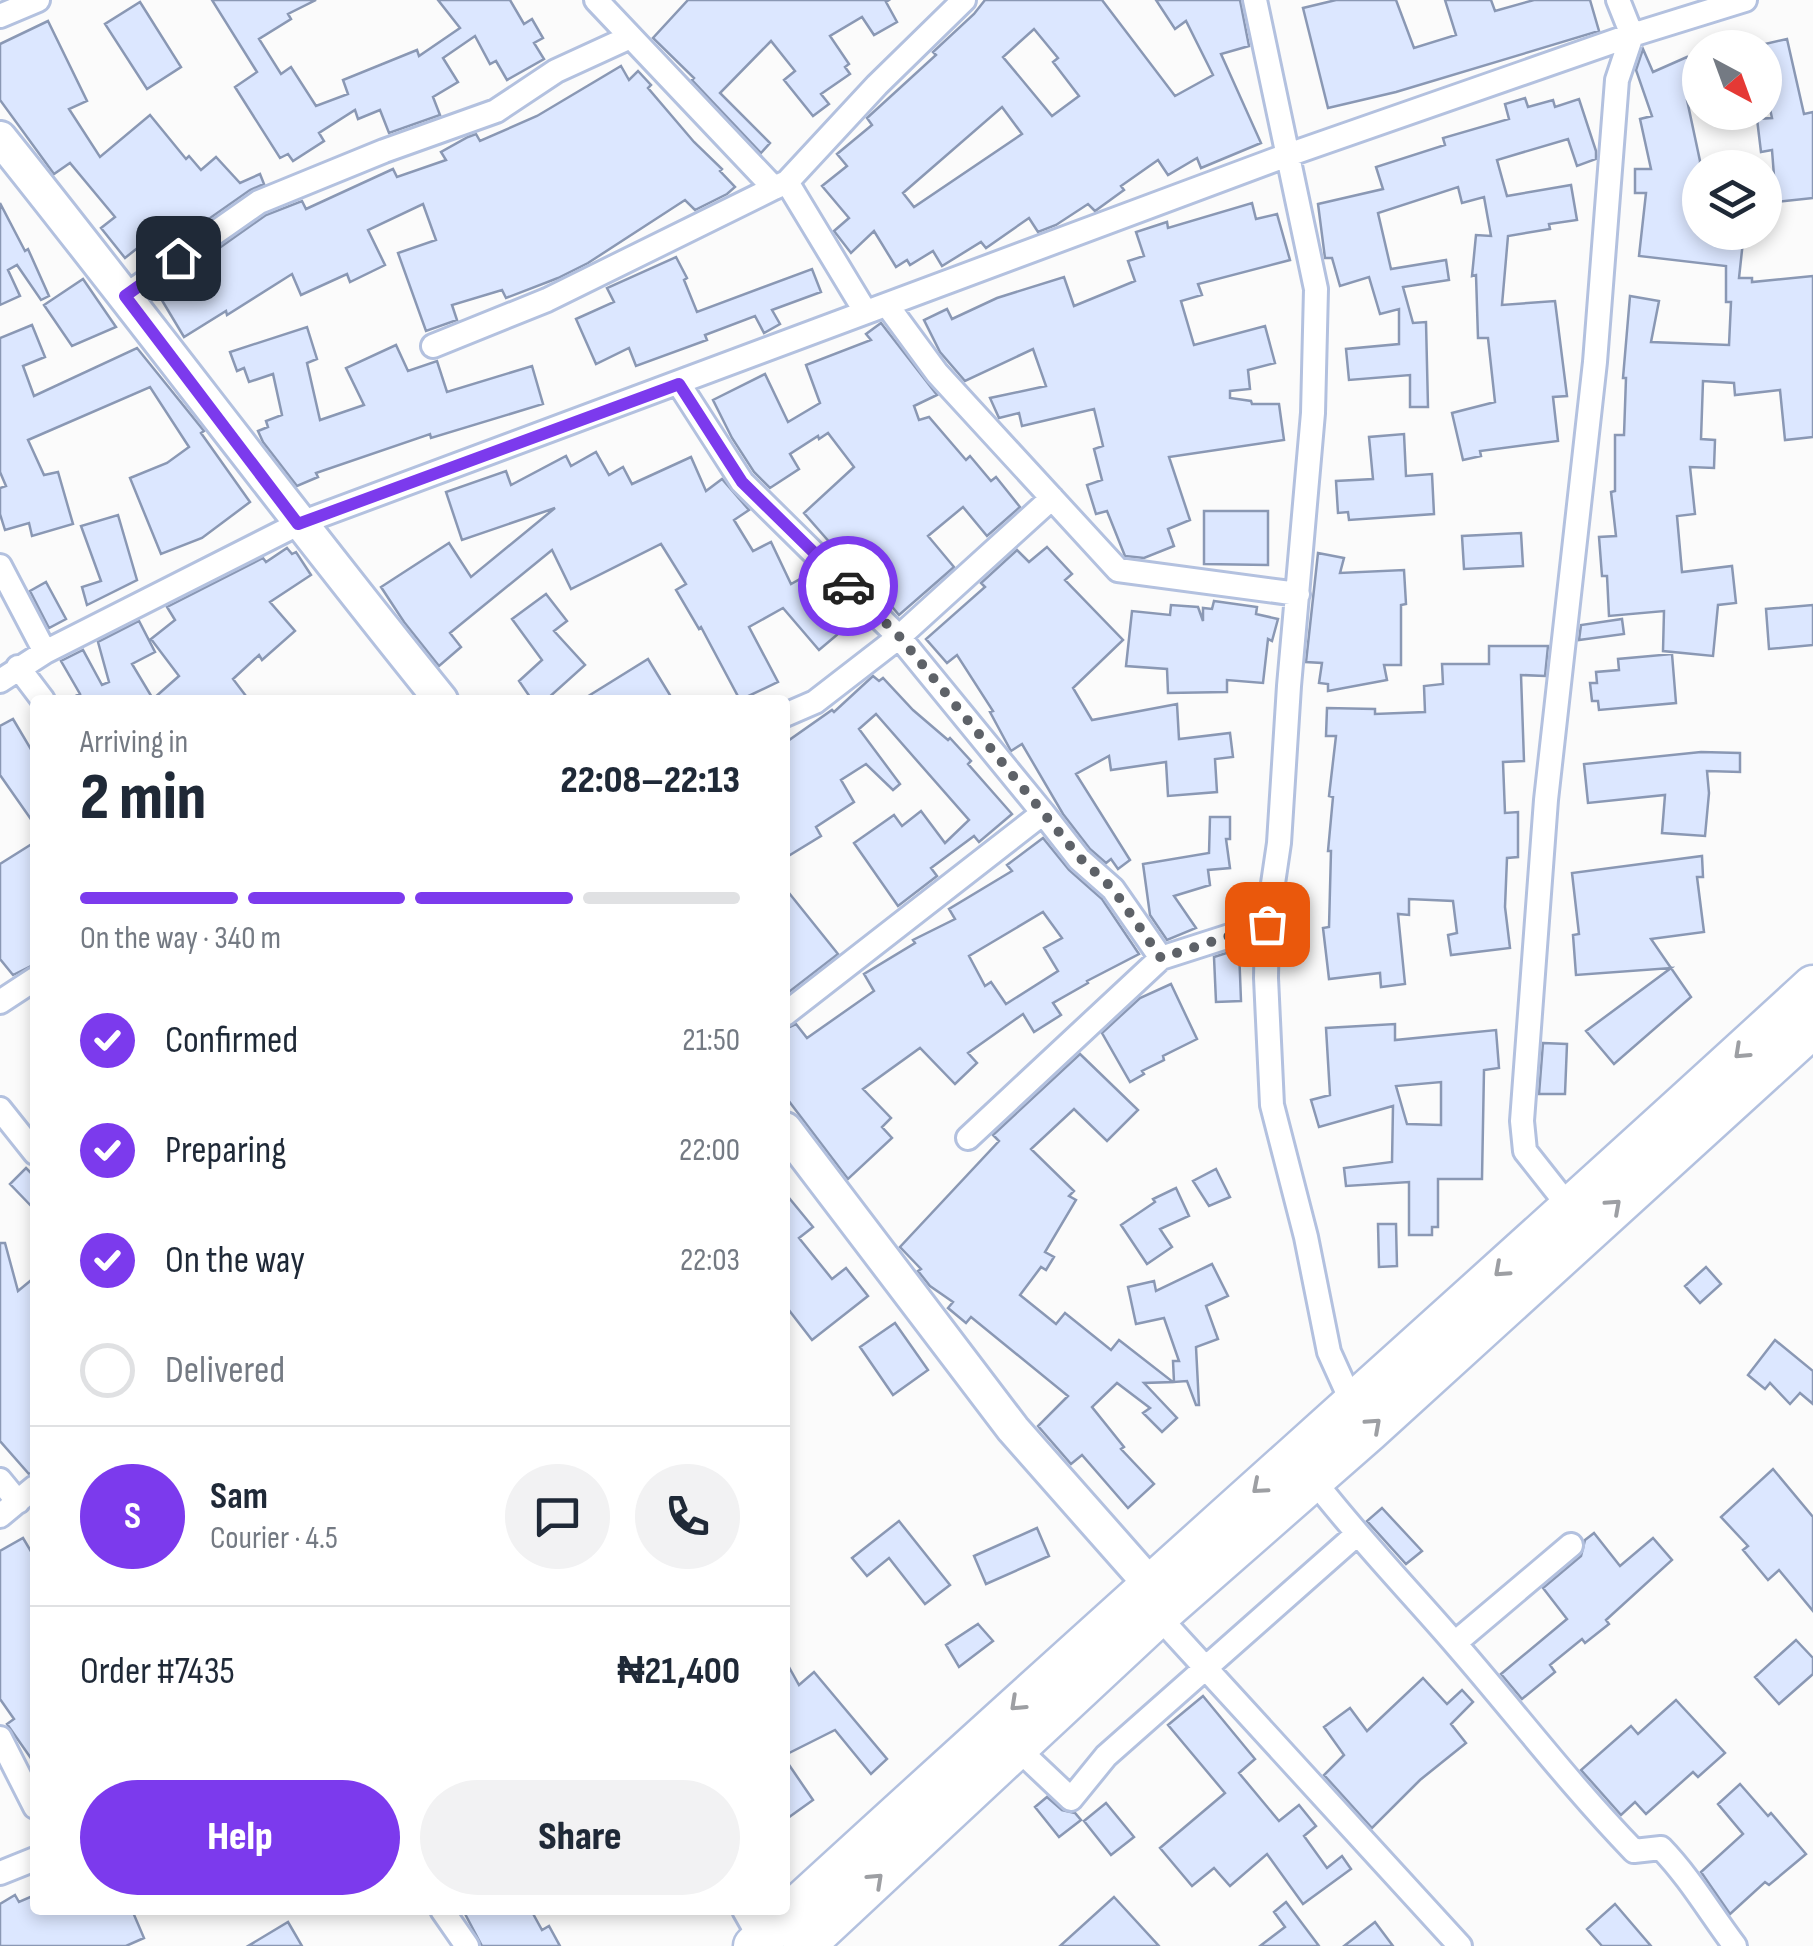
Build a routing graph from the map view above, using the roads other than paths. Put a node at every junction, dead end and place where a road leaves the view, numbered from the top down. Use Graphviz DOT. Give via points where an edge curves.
graph roads {
  1 [pos="38,0"];
  2 [pos="596,0"];
  3 [pos="964,0"];
  4 [pos="1254,0"];
  5 [pos="1618,0"];
  6 [pos="1745,0"];
  7 [pos="0,16"];
  8 [pos="1632,35"];
  9 [pos="628,38"];
  10 [pos="4,148"];
  11 [pos="1285,156"];
  12 [pos="780,184"];
  13 [pos="125,296"];
  14 [pos="876,308"];
  15 [pos="433,346"];
  16 [pos="679,384"];
  17 [pos="1052,498"];
  18 [pos="298,524"];
  19 [pos="0,566"];
  20 [pos="1298,594"];
  21 [pos="899,636"];
  22 [pos="45,652"];
  23 [pos="9,674"];
  24 [pos="36,695"];
  25 [pos="437,695"];
  26 [pos="790,713"];
  27 [pos="1043,812"];
  28 [pos="1267,924"];
  29 [pos="1161,958"];
  30 [pos="30,982"];
  31 [pos="1813,986"];
  32 [pos="0,1002"];
  33 [pos="790,1010"];
  34 [pos="1813,1027"];
  35 [pos="0,1109"];
  36 [pos="790,1136"];
  37 [pos="968,1138"];
  38 [pos="30,1147"];
  39 [pos="1655,1150"];
  40 [pos="1570,1208"];
  41 [pos="1352,1405"];
  42 [pos="1312,1478"];
  43 [pos="0,1480"];
  44 [pos="18,1501"];
  45 [pos="1356,1535"];
  46 [pos="1571,1544"];
  47 [pos="1154,1599"];
  48 [pos="1455,1643"];
  49 [pos="1206,1668"];
  50 [pos="0,1738"];
  51 [pos="1018,1749"];
  52 [pos="30,1797"];
  53 [pos="30,1861"];
  54 [pos="0,1873"];
  55 [pos="790,1901"];
  56 [pos="445,1915"];
  57 [pos="773,1915"];
  58 [pos="753,1932"];
  59 [pos="467,1946"];
  60 [pos="804,1946"];
  61 [pos="1460,1946"];
  62 [pos="1735,1946"];
  1 -- 7 [label="street"];
  2 -- 9 [label="street"];
  3 -- 12 [label="street"];
  4 -- 11 [label="street"];
  5 -- 8 [label="street"];
  6 -- 8 [label="street"];
  8 -- 11 [label="street"];
  8 -- 40 [label="street" via="1617,80 1595,362 1546,800 1522,1121 1525,1150"];
  9 -- 12 [label="street"];
  9 -- 13 [label="street" via="556,71 496,110 259,202"];
  10 -- 13 [label="street"];
  11 -- 14 [label="street"];
  11 -- 20 [label="street" via="1316,289 1314,413"];
  12 -- 14 [label="street"];
  12 -- 15 [label="street" via="546,300"];
  13 -- 18 [label="street"];
  14 -- 16 [label="street"];
  14 -- 17 [label="street"];
  16 -- 18 [label="street"];
  16 -- 21 [label="street" via="742,482"];
  17 -- 20 [label="street" via="1118,570"];
  17 -- 21 [label="street"];
  18 -- 22 [label="street"];
  18 -- 25 [label="street"];
  19 -- 22 [label="street"];
  20 -- 28 [label="street" via="1280,843"];
  21 -- 26 [label="street" via="815,702"];
  21 -- 27 [label="street"];
  22 -- 23 [label="street"];
  23 -- 24 [label="street"];
  27 -- 29 [label="street" via="1113,889"];
  27 -- 33 [label="street"];
  28 -- 29 [label="street"];
  28 -- 41 [label="street" via="1272,1105 1329,1352"];
  29 -- 37 [label="street"];
  30 -- 32 [label="street"];
  31 -- 39 [label="highway, one-way"];
  34 -- 39 [label="highway"];
  35 -- 38 [label="street"];
  36 -- 47 [label="street" via="1013,1429"];
  39 -- 40 [label="highway"];
  42 -- 39 [label="highway, one-way"];
  40 -- 41 [label="highway, one-way"];
  41 -- 47 [label="highway, one-way"];
  42 -- 45 [label="street"];
  42 -- 47 [label="highway"];
  43 -- 44 [label="street"];
  45 -- 48 [label="street"];
  45 -- 49 [label="street"];
  46 -- 48 [label="street"];
  47 -- 49 [label="street"];
  47 -- 51 [label="highway"];
  47 -- 55 [label="highway, one-way"];
  48 -- 62 [label="street" via="1634,1850 1662,1848"];
  49 -- 51 [label="street" via="1106,1756 1071,1799"];
  49 -- 61 [label="street"];
  50 -- 52 [label="street"];
  60 -- 51 [label="highway, one-way"];
  53 -- 54 [label="street"];
  56 -- 59 [label="street"];
  57 -- 58 [label="highway, one-way"];
}
